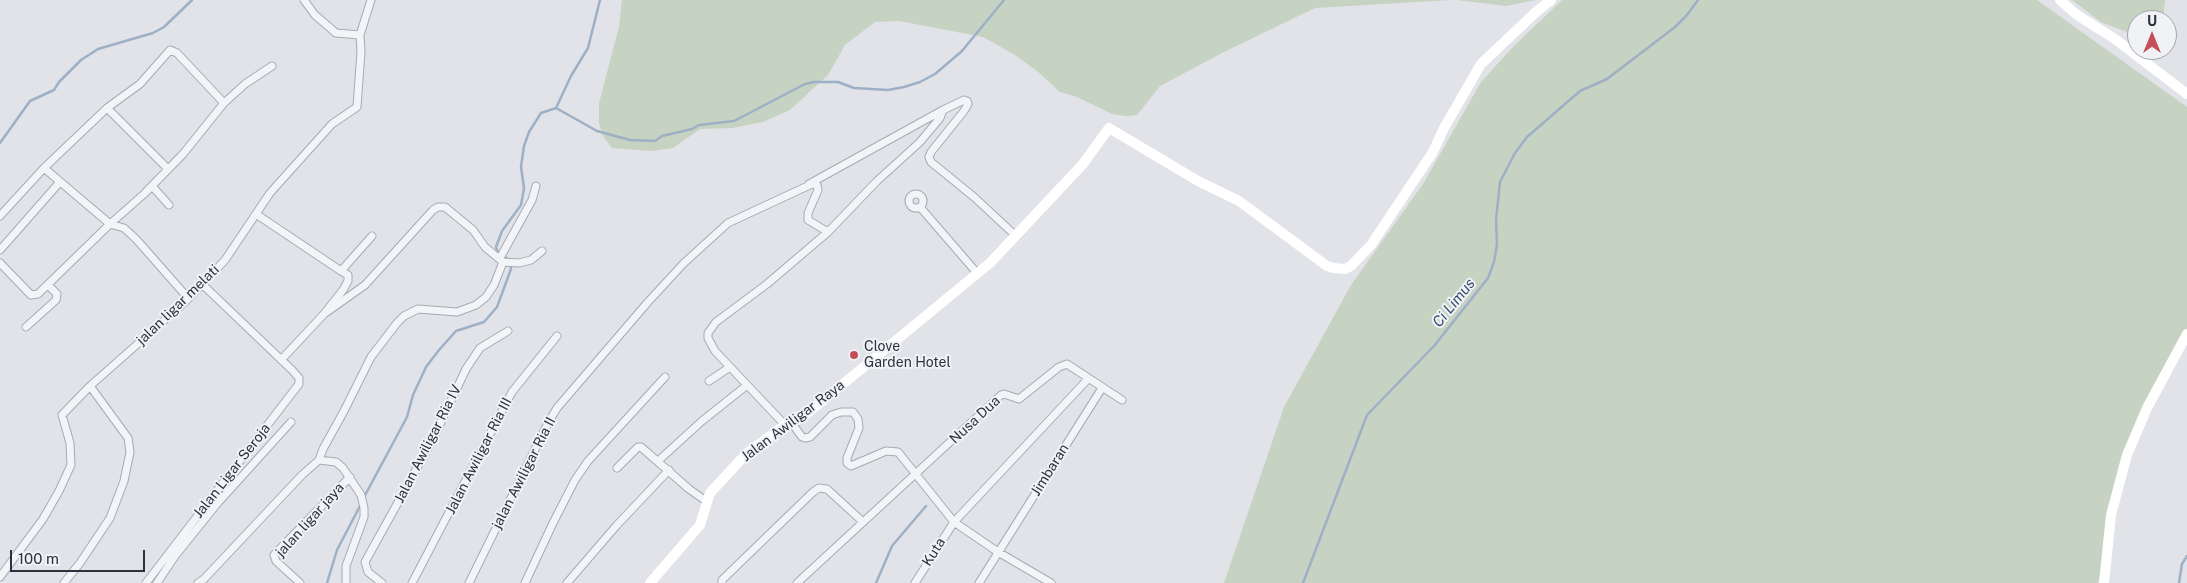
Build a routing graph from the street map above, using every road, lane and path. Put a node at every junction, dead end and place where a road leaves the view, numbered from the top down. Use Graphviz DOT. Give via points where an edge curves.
graph roads {
  1 [pos="304,0"];
  2 [pos="371,0"];
  3 [pos="1552,0"];
  4 [pos="2060,0"];
  5 [pos="360,35"];
  6 [pos="272,66"];
  7 [pos="2187,94"];
  8 [pos="224,103"];
  9 [pos="107,108"];
  10 [pos="943,110"];
  11 [pos="44,168"];
  12 [pos="168,169"];
  13 [pos="59,183"];
  14 [pos="808,184"];
  15 [pos="152,186"];
  16 [pos="536,186"];
  17 [pos="169,206"];
  18 [pos="920,207"];
  19 [pos="256,214"];
  20 [pos="0,216"];
  21 [pos="110,224"];
  22 [pos="828,232"];
  23 [pos="372,236"];
  24 [pos="1016,236"];
  25 [pos="0,250"];
  26 [pos="542,251"];
  27 [pos="501,260"];
  28 [pos="0,263"];
  29 [pos="341,271"];
  30 [pos="977,273"];
  31 [pos="202,284"];
  32 [pos="48,286"];
  33 [pos="188,298"];
  34 [pos="324,314"];
  35 [pos="26,327"];
  36 [pos="508,331"];
  37 [pos="2187,334"];
  38 [pos="557,336"];
  39 [pos="281,360"];
  40 [pos="730,367"];
  41 [pos="665,377"];
  42 [pos="1088,379"];
  43 [pos="709,381"];
  44 [pos="90,386"];
  45 [pos="746,386"];
  46 [pos="1102,388"];
  47 [pos="1122,400"];
  48 [pos="291,422"];
  49 [pos="788,423"];
  50 [pos="319,460"];
  51 [pos="658,461"];
  52 [pos="617,468"];
  53 [pos="669,470"];
  54 [pos="916,475"];
  55 [pos="350,477"];
  56 [pos="706,501"];
  57 [pos="863,522"];
  58 [pos="954,522"];
  59 [pos="998,552"];
  60 [pos="0,577"];
  61 [pos="1040,580"];
  62 [pos="64,583"];
  63 [pos="146,583"];
  64 [pos="157,583"];
  65 [pos="198,583"];
  66 [pos="300,583"];
  67 [pos="346,583"];
  68 [pos="382,583"];
  69 [pos="412,583"];
  70 [pos="469,583"];
  71 [pos="526,583"];
  72 [pos="568,583"];
  73 [pos="650,583"];
  74 [pos="722,583"];
  75 [pos="797,583"];
  76 [pos="915,583"];
  77 [pos="979,583"];
  78 [pos="1051,583"];
  79 [pos="2104,583"];
  1 -- 5 [label="street" via="336,34"];
  2 -- 5 [label="street"];
  3 -- 24 [label="street, Jalan Awiligar Raya" via="1482,64 1433,152 1371,245 1352,266 1345,269 1330,267 1239,201 1198,181 1109,128 1083,164"];
  4 -- 7 [label="street"];
  5 -- 19 [label="street, jalan ligar melati" via="357,107 332,124 270,193"];
  6 -- 8 [label="street"];
  8 -- 9 [label="street" via="172,50 140,84"];
  8 -- 12 [label="street"];
  9 -- 11 [label="street"];
  9 -- 12 [label="street"];
  10 -- 14 [label="street, jalan Awiligar Ria II"];
  10 -- 22 [label="street" via="920,142"];
  10 -- 24 [label="street, jalan Awiligar Ria II" via="964,100 968,104 931,152 931,162"];
  11 -- 13 [label="street"];
  11 -- 20 [label="street"];
  12 -- 15 [label="street"];
  13 -- 21 [label="street"];
  13 -- 25 [label="street"];
  14 -- 22 [label="street" via="817,185 818,190 808,220"];
  14 -- 70 [label="street, jalan Awiligar Ria II" via="728,223 648,302 563,402 548,423"];
  15 -- 17 [label="street"];
  15 -- 21 [label="street"];
  16 -- 27 [label="street"];
  18 -- 30 [label="street"];
  19 -- 29 [label="street"];
  19 -- 31 [label="street, jalan ligar melati" via="225,260"];
  21 -- 32 [label="street"];
  21 -- 33 [label="street" via="124,228 136,239"];
  22 -- 40 [label="street" via="709,330 712,346"];
  23 -- 29 [label="street"];
  24 -- 30 [label="street, Jalan Awiligar Raya"];
  26 -- 27 [label="street" via="531,260 519,263"];
  27 -- 34 [label="street" via="485,247 473,230 444,207 438,207 365,285"];
  27 -- 50 [label="street" via="494,285 476,305 457,312 418,309 397,323 371,357"];
  28 -- 32 [label="street" via="33,296"];
  29 -- 34 [label="street" via="348,275 348,281"];
  30 -- 49 [label="street, Jalan Awiligar Raya" via="810,412"];
  31 -- 33 [label="street, jalan ligar melati"];
  31 -- 39 [label="street"];
  32 -- 35 [label="street" via="57,294 56,300"];
  33 -- 44 [label="street, jalan ligar melati"];
  34 -- 39 [label="street"];
  36 -- 68 [label="street, Jalan Awiligar Ria IV" via="480,348 466,369 432,441 365,562 366,569"];
  37 -- 79 [label="street" via="2147,408 2121,474 2108,535"];
  38 -- 69 [label="street, Jalan Awiligar Ria III" via="512,392"];
  39 -- 63 [label="street, Jalan Ligar Seroja" via="298,378 299,384 294,393 170,548"];
  40 -- 43 [label="street"];
  40 -- 45 [label="street"];
  41 -- 71 [label="street" via="588,461 575,480"];
  42 -- 46 [label="street, Nusa Dua"];
  42 -- 54 [label="street, Nusa Dua" via="1066,364 1019,399 1001,395"];
  42 -- 58 [label="street"];
  44 -- 60 [label="street, jalan ligar melati" via="62,415 71,454 59,491 32,535"];
  44 -- 62 [label="street" via="128,438 130,452 124,482 110,518"];
  45 -- 49 [label="street"];
  45 -- 51 [label="street"];
  46 -- 47 [label="street, Nusa Dua"];
  46 -- 59 [label="street, Jimbaran"];
  48 -- 64 [label="street" via="216,505"];
  49 -- 54 [label="street" via="805,438 832,415 853,412 858,418 859,428 848,463 856,465 893,451 902,456"];
  49 -- 56 [label="street, Jalan Awiligar Raya" via="746,454"];
  50 -- 55 [label="street" via="336,462"];
  50 -- 65 [label="street"];
  51 -- 52 [label="street" via="640,446"];
  51 -- 53 [label="street"];
  53 -- 56 [label="street"];
  53 -- 72 [label="street"];
  54 -- 57 [label="street"];
  54 -- 58 [label="street"];
  55 -- 66 [label="street, jalan ligar jaya" via="274,555 276,561"];
  55 -- 67 [label="street" via="361,495 364,517 346,566"];
  56 -- 73 [label="street, Jalan Awiligar Raya" via="700,525"];
  57 -- 74 [label="street" via="827,489 819,488"];
  57 -- 75 [label="street"];
  58 -- 59 [label="street"];
  58 -- 76 [label="street, Kuta"];
  59 -- 61 [label="street"];
  59 -- 77 [label="street"];
  61 -- 78 [label="street"];
}
